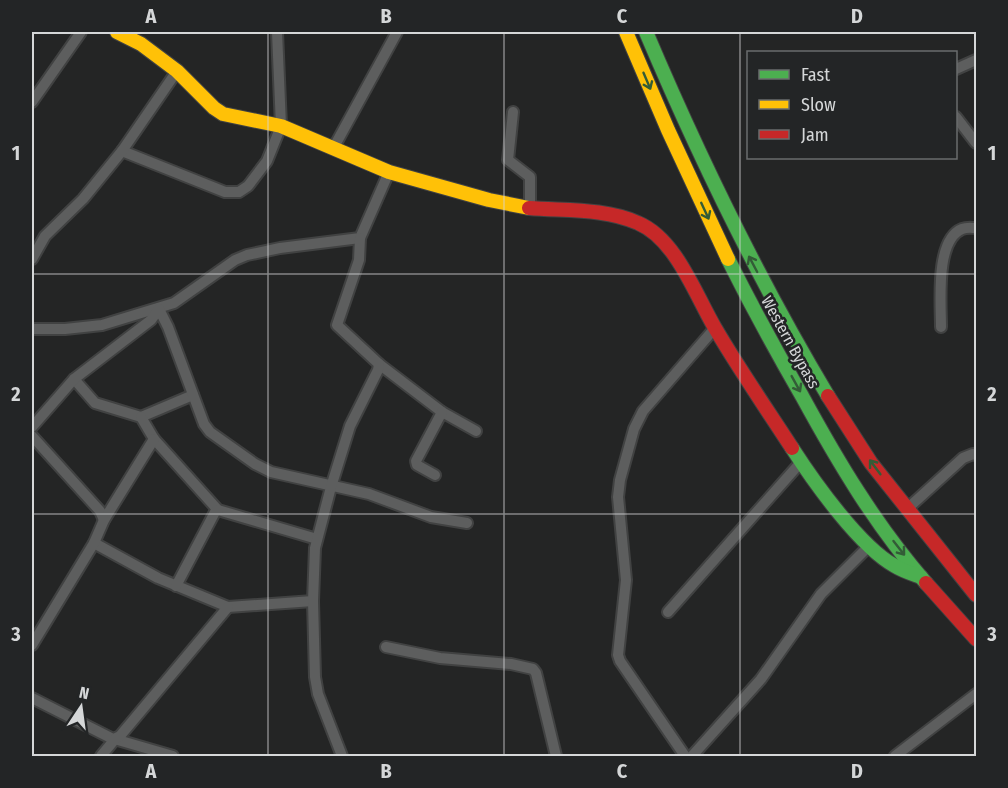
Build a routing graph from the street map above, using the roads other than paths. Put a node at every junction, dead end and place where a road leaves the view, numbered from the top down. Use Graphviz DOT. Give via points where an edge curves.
graph roads {
  1 [pos="81,32"];
  2 [pos="117,32"];
  3 [pos="277,32"];
  4 [pos="397,32"];
  5 [pos="626,32"];
  6 [pos="646,32"];
  7 [pos="976,60"];
  8 [pos="957,69"];
  9 [pos="177,71"];
  10 [pos="32,102"];
  11 [pos="513,112"];
  12 [pos="957,118"];
  13 [pos="281,126"];
  14 [pos="976,143"];
  15 [pos="334,147"];
  16 [pos="122,151"];
  17 [pos="389,172"];
  18 [pos="530,208"];
  19 [pos="976,228"];
  20 [pos="360,238"];
  21 [pos="32,259"];
  22 [pos="159,309"];
  23 [pos="941,327"];
  24 [pos="715,328"];
  25 [pos="32,329"];
  26 [pos="379,364"];
  27 [pos="74,380"];
  28 [pos="193,395"];
  29 [pos="442,412"];
  30 [pos="141,417"];
  31 [pos="32,427"];
  32 [pos="476,431"];
  33 [pos="32,436"];
  34 [pos="154,438"];
  35 [pos="976,455"];
  36 [pos="801,462"];
  37 [pos="435,475"];
  38 [pos="331,487"];
  39 [pos="907,509"];
  40 [pos="218,510"];
  41 [pos="104,520"];
  42 [pos="467,523"];
  43 [pos="317,539"];
  44 [pos="94,543"];
  45 [pos="869,546"];
  46 [pos="921,577"];
  47 [pos="176,586"];
  48 [pos="976,595"];
  49 [pos="313,601"];
  50 [pos="228,607"];
  51 [pos="668,612"];
  52 [pos="976,639"];
  53 [pos="32,645"];
  54 [pos="386,647"];
  55 [pos="976,694"];
  56 [pos="32,698"];
  57 [pos="116,738"];
  58 [pos="101,756"];
  59 [pos="173,756"];
  60 [pos="342,756"];
  61 [pos="556,756"];
  62 [pos="685,756"];
  63 [pos="692,756"];
  64 [pos="895,756"];
  1 -- 10 [label="street"];
  2 -- 9 [label="main road" via="141,44"];
  3 -- 13 [label="street"];
  4 -- 15 [label="street"];
  5 -- 46 [label="main road, Western Bypass, one-way" via="719,241 756,314 843,471"];
  39 -- 6 [label="main road, Western Bypass, one-way" via="871,462 787,328 696,150"];
  7 -- 8 [label="street"];
  9 -- 13 [label="main road" via="223,114"];
  9 -- 16 [label="street"];
  11 -- 18 [label="street" via="508,160 530,177"];
  12 -- 14 [label="street"];
  13 -- 15 [label="main road"];
  13 -- 16 [label="street" via="267,160 239,192 225,192"];
  15 -- 17 [label="main road"];
  16 -- 21 [label="street" via="83,199 45,236"];
  17 -- 18 [label="main road"];
  17 -- 20 [label="street"];
  18 -- 24 [label="main road" via="608,214 638,223 658,235 682,268"];
  19 -- 23 [label="street" via="965,227 948,244 942,262"];
  20 -- 22 [label="street" via="247,255"];
  20 -- 26 [label="street" via="359,260 337,325"];
  22 -- 25 [label="street" via="102,325"];
  22 -- 27 [label="street" via="151,320"];
  22 -- 28 [label="street"];
  24 -- 36 [label="main road"];
  24 -- 62 [label="street" via="643,411 634,429 618,497 626,580 618,655"];
  26 -- 29 [label="street"];
  26 -- 38 [label="street" via="350,426"];
  27 -- 30 [label="street" via="95,403"];
  27 -- 31 [label="street"];
  28 -- 30 [label="street"];
  28 -- 38 [label="street" via="210,432 255,464 271,472"];
  29 -- 32 [label="street"];
  29 -- 37 [label="street" via="416,461"];
  30 -- 34 [label="street"];
  33 -- 41 [label="street"];
  34 -- 40 [label="street"];
  34 -- 41 [label="street"];
  35 -- 39 [label="street" via="963,458"];
  36 -- 45 [label="main road"];
  36 -- 51 [label="street"];
  38 -- 42 [label="street" via="369,494 431,517"];
  38 -- 43 [label="street"];
  39 -- 48 [label="main road, Western Bypass"];
  40 -- 43 [label="street"];
  40 -- 47 [label="street"];
  41 -- 44 [label="street"];
  43 -- 49 [label="street"];
  44 -- 47 [label="street"];
  44 -- 53 [label="street"];
  45 -- 46 [label="main road" via="894,566"];
  45 -- 63 [label="street" via="821,594 761,679"];
  46 -- 52 [label="main road, Western Bypass"];
  47 -- 50 [label="street"];
  49 -- 50 [label="street"];
  49 -- 60 [label="street" via="318,694"];
  50 -- 57 [label="street"];
  54 -- 61 [label="street" via="533,669"];
  55 -- 64 [label="street"];
  56 -- 57 [label="street"];
  57 -- 58 [label="street"];
  57 -- 59 [label="street"];
}
